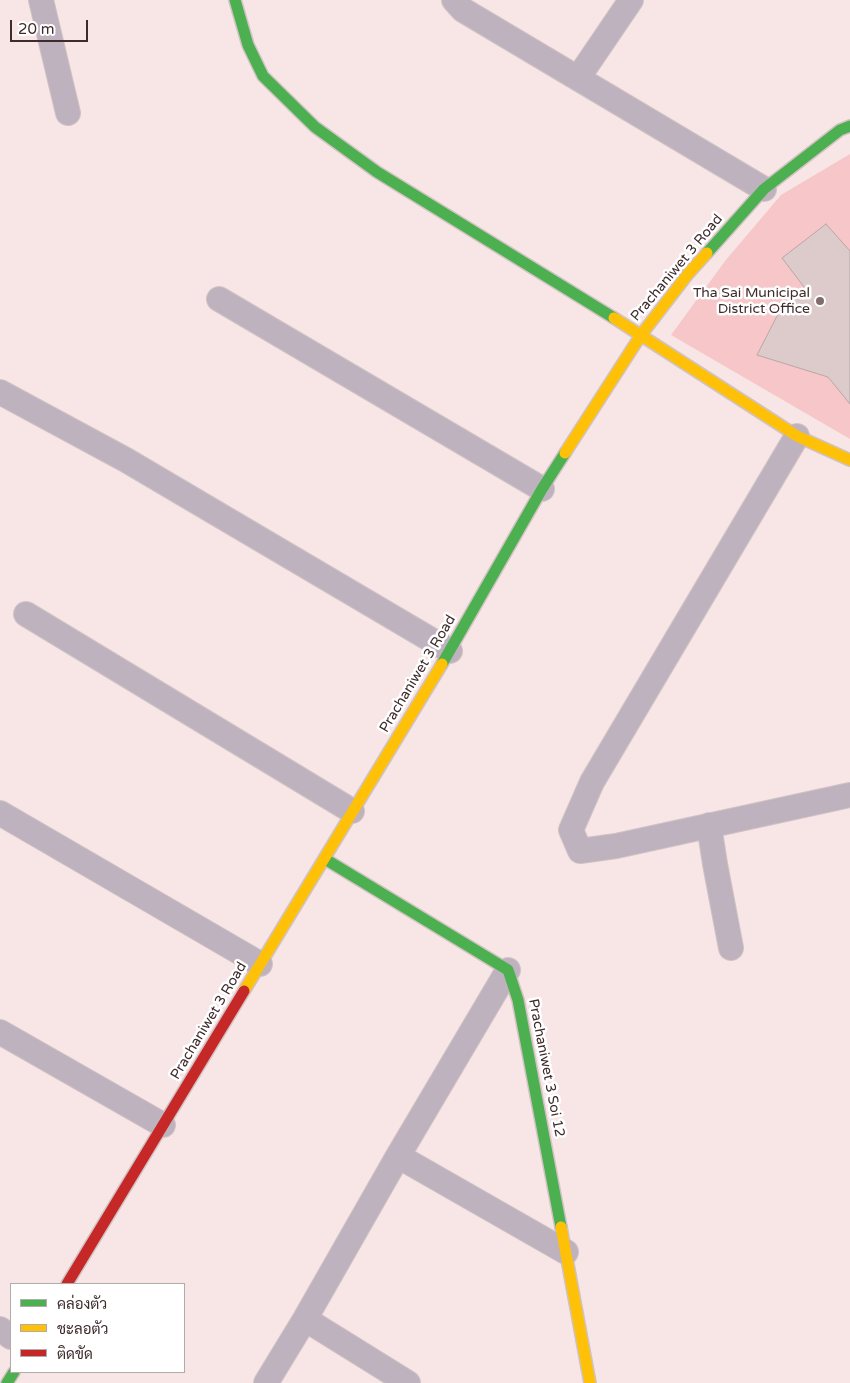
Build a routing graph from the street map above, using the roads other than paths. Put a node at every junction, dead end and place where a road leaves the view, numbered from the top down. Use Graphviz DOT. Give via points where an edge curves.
graph roads {
  1 [pos="41,0"];
  2 [pos="235,0"];
  3 [pos="454,0"];
  4 [pos="631,0"];
  5 [pos="578,78"];
  6 [pos="68,113"];
  7 [pos="850,126"];
  8 [pos="764,189"];
  9 [pos="219,299"];
  10 [pos="641,335"];
  11 [pos="0,392"];
  12 [pos="797,436"];
  13 [pos="850,460"];
  14 [pos="542,489"];
  15 [pos="26,614"];
  16 [pos="450,651"];
  17 [pos="850,795"];
  18 [pos="352,811"];
  19 [pos="0,813"];
  20 [pos="709,825"];
  21 [pos="325,860"];
  22 [pos="731,948"];
  23 [pos="260,964"];
  24 [pos="508,970"];
  25 [pos="0,1032"];
  26 [pos="164,1126"];
  27 [pos="398,1156"];
  28 [pos="566,1252"];
  29 [pos="68,1283"];
  30 [pos="305,1319"];
  31 [pos="266,1383"];
  32 [pos="408,1383"];
  33 [pos="590,1383"];
  1 -- 6 [label="street"];
  2 -- 10 [label="street" via="248,45 263,76 315,127 377,172"];
  3 -- 5 [label="street" via="463,10"];
  4 -- 5 [label="street"];
  5 -- 8 [label="street"];
  7 -- 8 [label="street, Prachaniwet 3 Road" via="840,130"];
  8 -- 10 [label="street, Prachaniwet 3 Road" via="688,274"];
  9 -- 14 [label="street"];
  10 -- 12 [label="street"];
  10 -- 14 [label="street, Prachaniwet 3 Road"];
  11 -- 16 [label="street" via="126,460"];
  12 -- 13 [label="street"];
  12 -- 20 [label="street" via="592,782 571,830 580,851"];
  14 -- 16 [label="street, Prachaniwet 3 Road"];
  15 -- 18 [label="street"];
  16 -- 18 [label="street, Prachaniwet 3 Road"];
  17 -- 20 [label="street"];
  18 -- 21 [label="street, Prachaniwet 3 Road"];
  19 -- 23 [label="street"];
  20 -- 22 [label="street"];
  21 -- 23 [label="street, Prachaniwet 3 Road"];
  21 -- 24 [label="street"];
  23 -- 26 [label="street, Prachaniwet 3 Road"];
  24 -- 27 [label="street"];
  24 -- 28 [label="street, Prachaniwet 3 Soi 12" via="518,1000"];
  25 -- 26 [label="street"];
  26 -- 29 [label="street, Prachaniwet 3 Road"];
  27 -- 28 [label="street"];
  27 -- 30 [label="street"];
  28 -- 33 [label="street, Prachaniwet 3 Soi 12"];
  30 -- 31 [label="street"];
  30 -- 32 [label="street"];
}
